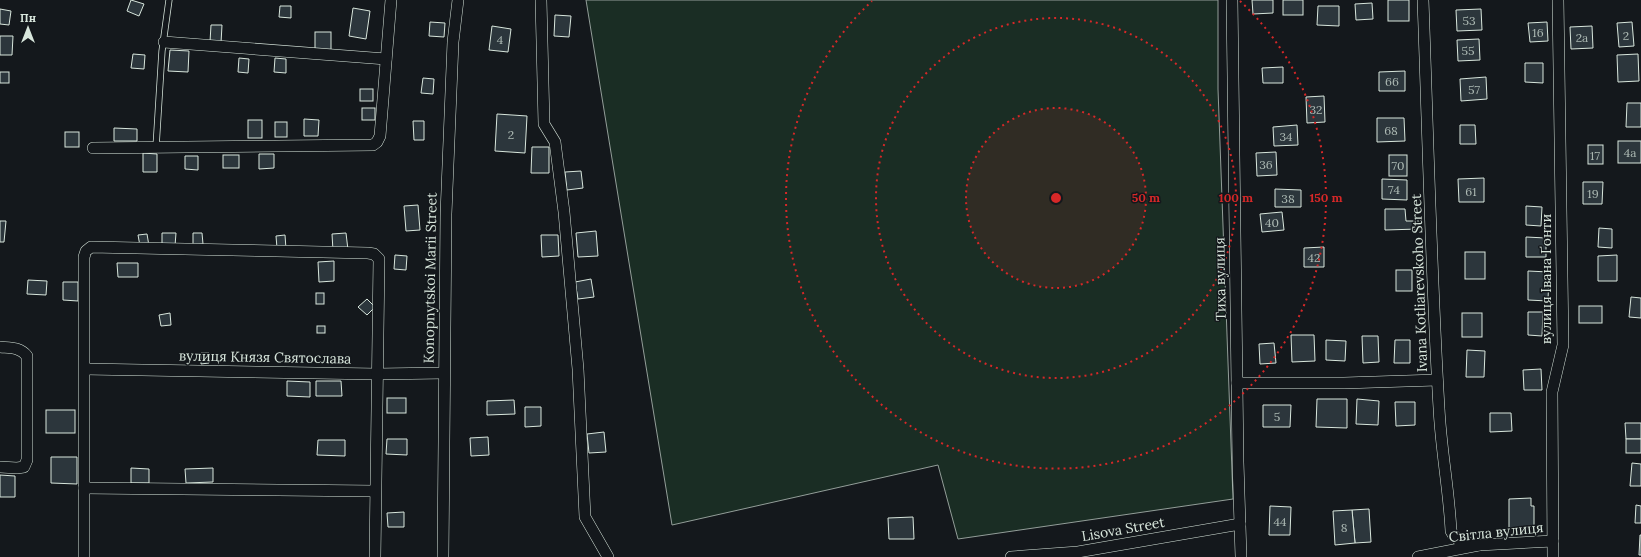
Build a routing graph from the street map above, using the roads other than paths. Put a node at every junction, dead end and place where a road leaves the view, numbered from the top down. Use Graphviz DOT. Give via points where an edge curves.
graph roads {
  1 [pos="169,0"];
  2 [pos="391,0"];
  3 [pos="458,0"];
  4 [pos="541,0"];
  5 [pos="1232,0"];
  6 [pos="1423,0"];
  7 [pos="1560,0"];
  8 [pos="164,42"];
  9 [pos="386,59"];
  10 [pos="156,147"];
  11 [pos="93,148"];
  12 [pos="0,347"];
  13 [pos="85,369"];
  14 [pos="444,373"];
  15 [pos="377,374"];
  16 [pos="1438,380"];
  17 [pos="1237,383"];
  18 [pos="0,467"];
  19 [pos="84,488"];
  20 [pos="375,491"];
  21 [pos="1240,524"];
  22 [pos="1553,541"];
  23 [pos="1479,546"];
  24 [pos="84,557"];
  25 [pos="376,557"];
  26 [pos="443,557"];
  27 [pos="608,557"];
  28 [pos="1011,557"];
  29 [pos="1241,557"];
  30 [pos="1418,557"];
  31 [pos="1553,557"];
  1 -- 8 [label="lane"];
  2 -- 9 [label="street"];
  3 -- 14 [label="street, Konopnytskoi Marii Street" via="452,42"];
  4 -- 27 [label="street" via="544,124 555,142 564,212 578,369 585,517"];
  5 -- 17 [label="street, Тиха вулиця"];
  6 -- 16 [label="street, Ivana Kotliarevskoho Street"];
  7 -- 22 [label="street, вулиця Івана Ґонти" via="1563,345 1552,392"];
  8 -- 9 [label="street"];
  8 -- 10 [label="lane"];
  9 -- 10 [label="street" via="380,136 373,145"];
  10 -- 11 [label="street"];
  12 -- 18 [label="street" via="18,349 27,356 27,460 24,467"];
  13 -- 15 [label="street, вулиця Князя Святослава"];
  13 -- 15 [label="street" via="84,257 91,247 374,254 379,259"];
  13 -- 19 [label="street"];
  14 -- 15 [label="street, вулиця Князя Святослава"];
  14 -- 26 [label="street, Konopnytskoi Marii Street"];
  15 -- 20 [label="street"];
  16 -- 17 [label="street"];
  16 -- 23 [label="street, Ivana Kotliarevskoho Street" via="1451,532 1461,542"];
  17 -- 21 [label="street, Тиха вулиця"];
  19 -- 20 [label="street"];
  19 -- 24 [label="street"];
  20 -- 25 [label="street"];
  21 -- 28 [label="street, Lisova Street" via="1078,552"];
  21 -- 29 [label="street, Тиха вулиця"];
  22 -- 23 [label="street, Світла вулиця"];
  22 -- 31 [label="street, вулиця Івана Ґонти"];
  23 -- 30 [label="street, Світла вулиця"];
}
